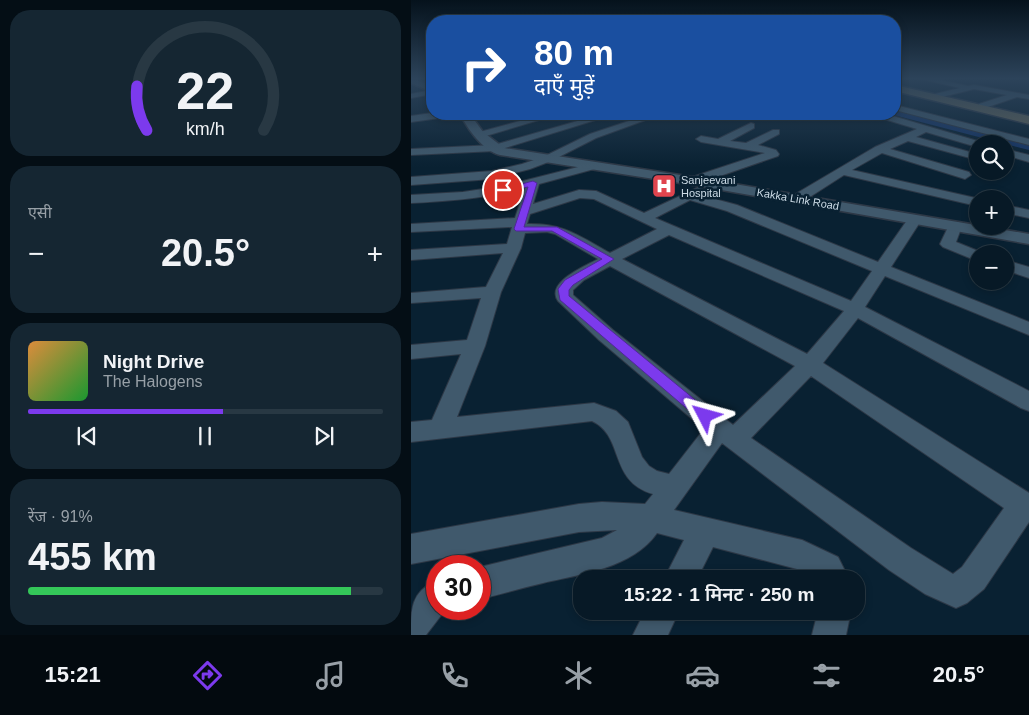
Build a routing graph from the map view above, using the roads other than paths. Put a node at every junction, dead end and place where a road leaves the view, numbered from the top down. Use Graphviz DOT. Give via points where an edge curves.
graph roads {
  1 [pos="981,108"];
  2 [pos="988,108"];
  3 [pos="901,109"];
  4 [pos="426,117"];
  5 [pos="411,119"];
  6 [pos="1029,119"];
  7 [pos="469,120"];
  8 [pos="533,120"];
  9 [pos="591,120"];
  10 [pos="640,120"];
  11 [pos="898,120"];
  12 [pos="751,126"];
  13 [pos="927,128"];
  14 [pos="776,132"];
  15 [pos="479,135"];
  16 [pos="906,137"];
  17 [pos="701,139"];
  18 [pos="969,141"];
  19 [pos="719,142"];
  20 [pos="1029,142"];
  21 [pos="748,146"];
  22 [pos="495,148"];
  23 [pos="879,149"];
  24 [pos="411,152"];
  25 [pos="969,154"];
  26 [pos="1014,155"];
  27 [pos="547,159"];
  28 [pos="1029,159"];
  29 [pos="594,166"];
  30 [pos="1014,166"];
  31 [pos="1029,170"];
  32 [pos="843,171"];
  33 [pos="965,175"];
  34 [pos="411,181"];
  35 [pos="533,183"];
  36 [pos="691,188"];
  37 [pos="411,199"];
  38 [pos="797,199"];
  39 [pos="969,200"];
  40 [pos="1014,211"];
  41 [pos="1029,214"];
  42 [pos="644,218"];
  43 [pos="915,219"];
  44 [pos="522,220"];
  45 [pos="955,226"];
  46 [pos="411,228"];
  47 [pos="668,228"];
  48 [pos="1029,239"];
  49 [pos="513,248"];
  50 [pos="969,253"];
  51 [pos="411,255"];
  52 [pos="609,259"];
  53 [pos="881,268"];
  54 [pos="1014,268"];
  55 [pos="1029,273"];
  56 [pos="492,292"];
  57 [pos="411,298"];
  58 [pos="855,309"];
  59 [pos="1029,329"];
  60 [pos="475,346"];
  61 [pos="411,352"];
  62 [pos="810,365"];
  63 [pos="1029,402"];
  64 [pos="440,429"];
  65 [pos="411,432"];
  66 [pos="727,433"];
  67 [pos="674,487"];
  68 [pos="1026,507"];
  69 [pos="651,518"];
  70 [pos="705,532"];
  71 [pos="411,549"];
  72 [pos="685,570"];
  73 [pos="828,570"];
  74 [pos="491,581"];
  75 [pos="426,603"];
  76 [pos="658,620"];
  77 [pos="833,620"];
  78 [pos="411,627"];
  79 [pos="650,635"];
  80 [pos="829,635"];
  1 -- 6 [label="main road"];
  2 -- 6 [label="main road"];
  3 -- 20 [label="street"];
  4 -- 5 [label="street"];
  7 -- 15 [label="street, Kakka Link Road"];
  8 -- 15 [label="street"];
  9 -- 22 [label="street"];
  10 -- 27 [label="street" via="593,136"];
  11 -- 13 [label="street"];
  12 -- 19 [label="street"];
  13 -- 16 [label="street"];
  13 -- 18 [label="street"];
  14 -- 21 [label="street"];
  15 -- 22 [label="street, Kakka Link Road"];
  16 -- 23 [label="street"];
  16 -- 25 [label="street"];
  17 -- 19 [label="street"];
  19 -- 21 [label="street"];
  21 -- 36 [label="street" via="774,154"];
  22 -- 24 [label="street"];
  22 -- 27 [label="street, Kakka Link Road"];
  23 -- 32 [label="street"];
  23 -- 33 [label="street"];
  26 -- 28 [label="street"];
  27 -- 29 [label="street, Kakka Link Road"];
  27 -- 34 [label="street" via="492,175"];
  29 -- 35 [label="street"];
  29 -- 36 [label="street, Kakka Link Road"];
  30 -- 31 [label="street"];
  32 -- 38 [label="street"];
  32 -- 39 [label="street"];
  35 -- 37 [label="street" via="483,193"];
  35 -- 44 [label="street"];
  36 -- 38 [label="street, Kakka Link Road" via="714,184"];
  36 -- 42 [label="street"];
  36 -- 53 [label="street" via="732,208"];
  38 -- 43 [label="street, Kakka Link Road"];
  40 -- 41 [label="street"];
  42 -- 44 [label="street" via="590,194 565,197"];
  42 -- 47 [label="street"];
  43 -- 45 [label="street, Kakka Link Road"];
  43 -- 53 [label="street"];
  44 -- 46 [label="street"];
  44 -- 49 [label="street"];
  44 -- 52 [label="street" via="554,229"];
  45 -- 48 [label="street, Kakka Link Road"];
  45 -- 50 [label="street" via="948,244"];
  47 -- 52 [label="street"];
  47 -- 58 [label="street"];
  49 -- 51 [label="street"];
  49 -- 56 [label="street"];
  52 -- 62 [label="street"];
  52 -- 66 [label="street" via="569,283 564,289 564,298"];
  53 -- 58 [label="street"];
  53 -- 59 [label="street"];
  54 -- 55 [label="street"];
  56 -- 57 [label="street"];
  56 -- 60 [label="street"];
  58 -- 62 [label="street"];
  58 -- 63 [label="street"];
  60 -- 61 [label="street"];
  60 -- 64 [label="street"];
  62 -- 66 [label="street"];
  62 -- 68 [label="street"];
  64 -- 65 [label="street"];
  64 -- 67 [label="street" via="594,412 608,418 619,429 632,463 640,474 650,481"];
  66 -- 67 [label="street"];
  66 -- 68 [label="street" via="900,559 956,592 973,578"];
  67 -- 69 [label="street"];
  69 -- 70 [label="street"];
  69 -- 71 [label="street" via="579,518"];
  69 -- 74 [label="street" via="643,529 617,548"];
  70 -- 72 [label="street"];
  70 -- 73 [label="street" via="803,555"];
  75 -- 78 [label="street"];
  76 -- 79 [label="street"];
  77 -- 80 [label="street"];
}
